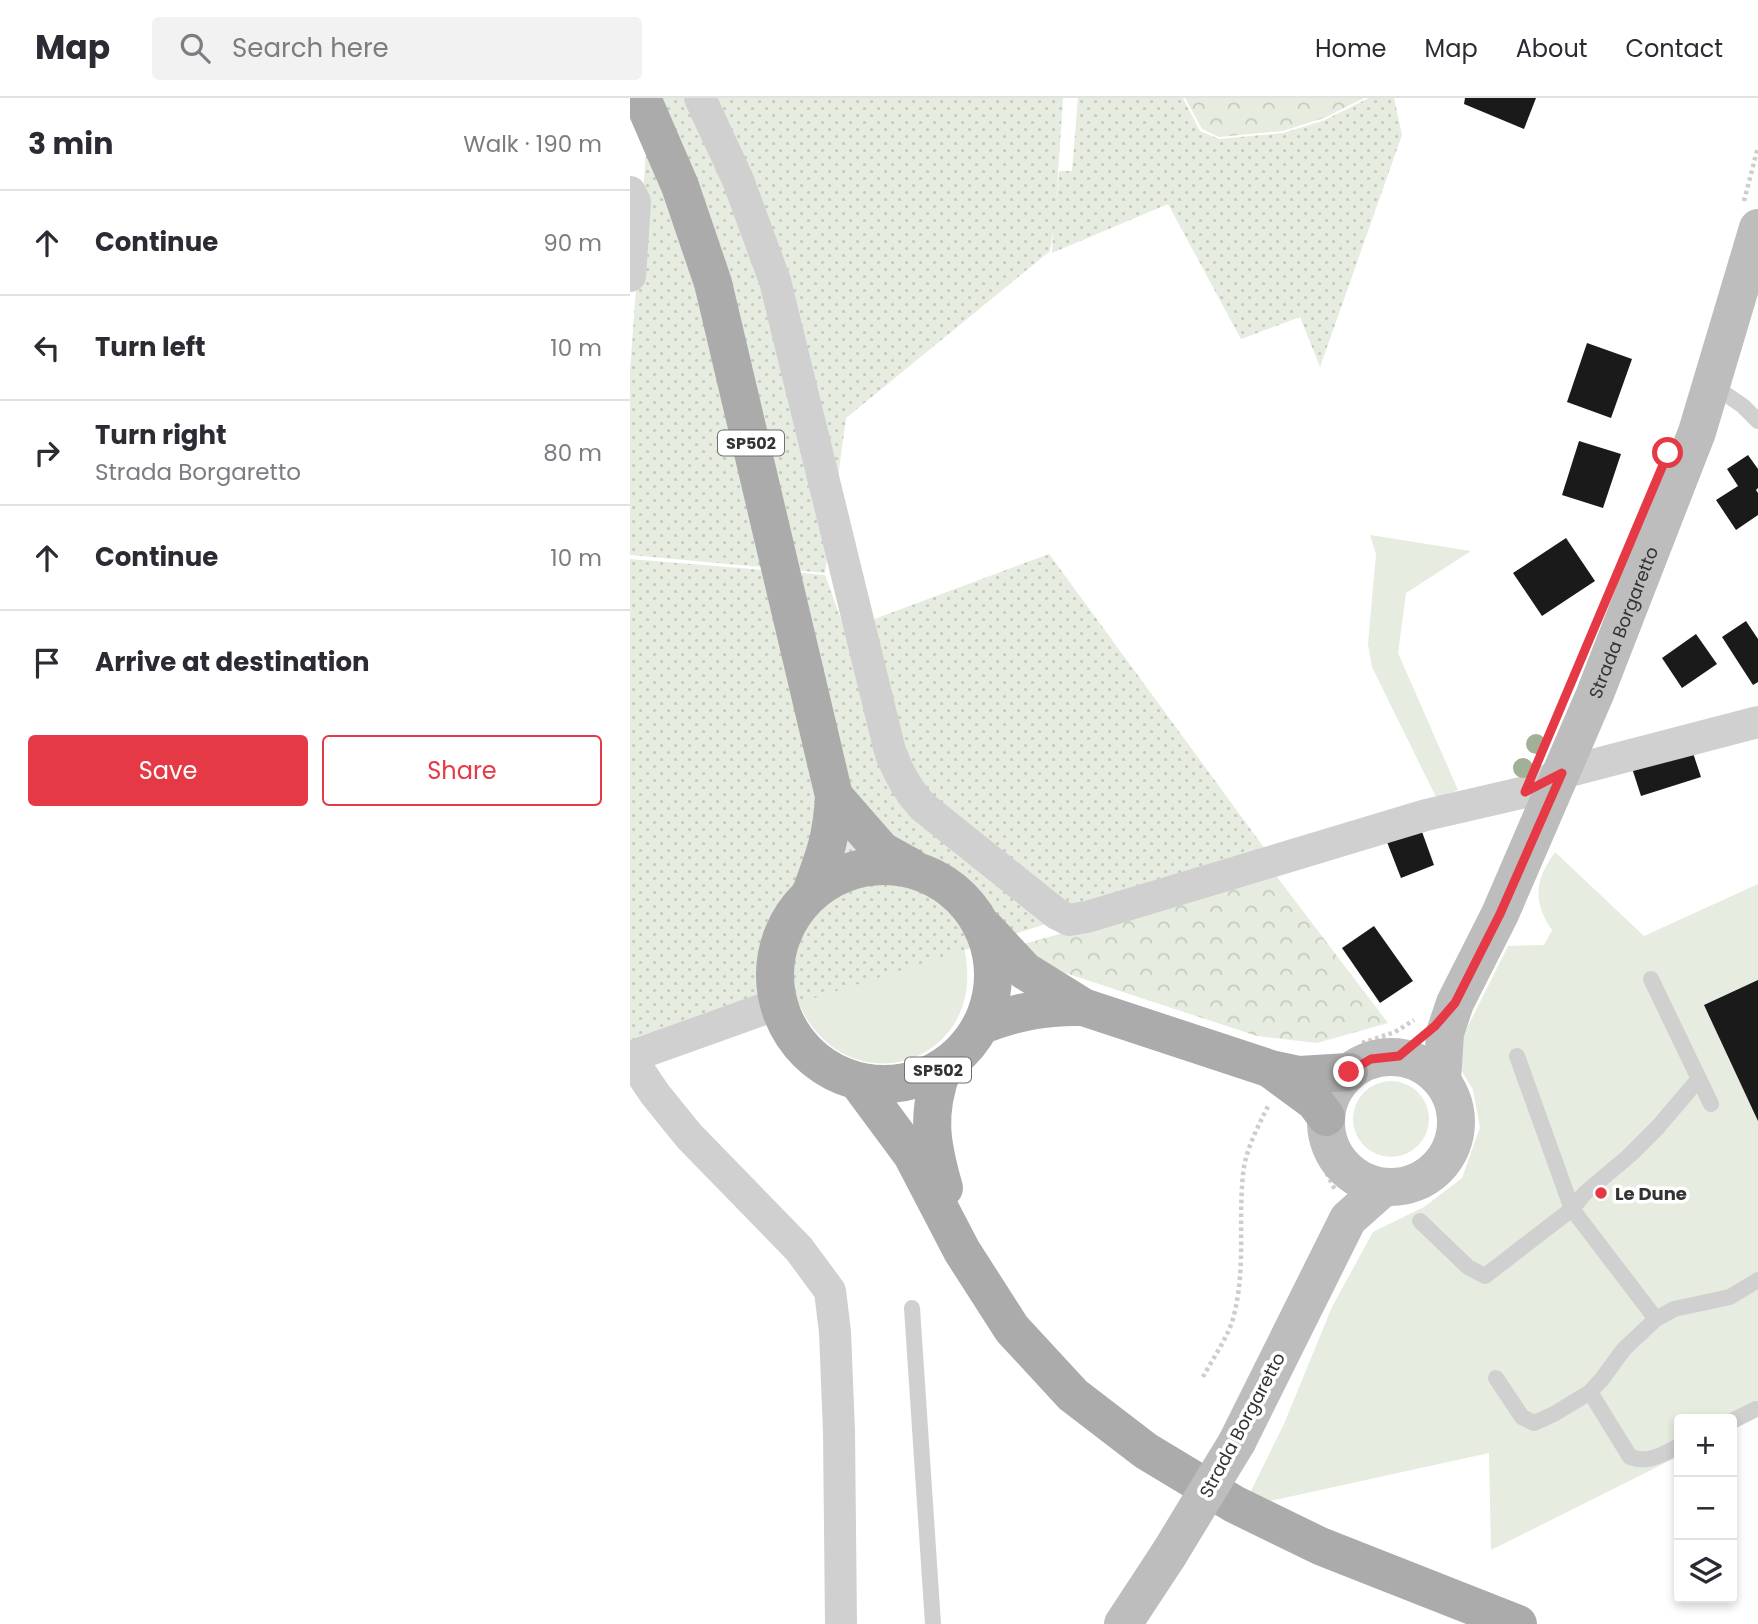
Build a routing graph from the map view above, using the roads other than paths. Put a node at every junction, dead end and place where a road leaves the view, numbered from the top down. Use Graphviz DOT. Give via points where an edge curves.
graph roads {
  1 [pos="642,98"];
  2 [pos="700,98"];
  3 [pos="630,192"];
  4 [pos="1750,218"];
  5 [pos="630,276"];
  6 [pos="1711,384"];
  7 [pos="1758,421"];
  8 [pos="1758,722"];
  9 [pos="1562,773"];
  10 [pos="834,796"];
  11 [pos="917,870"];
  12 [pos="811,892"];
  13 [pos="979,921"];
  14 [pos="1651,979"];
  15 [pos="1455,1003"];
  16 [pos="778,1004"];
  17 [pos="1083,1007"];
  18 [pos="982,1025"];
  19 [pos="1399,1056"];
  20 [pos="1517,1056"];
  21 [pos="630,1057"];
  22 [pos="1355,1058"];
  23 [pos="943,1068"];
  24 [pos="1441,1080"];
  25 [pos="1698,1080"];
  26 [pos="858,1082"];
  27 [pos="1272,1083"];
  28 [pos="1711,1104"];
  29 [pos="1320,1131"];
  30 [pos="1355,1195"];
  31 [pos="1572,1209"];
  32 [pos="1420,1221"];
  33 [pos="962,1251"];
  34 [pos="1758,1280"];
  35 [pos="912,1308"];
  36 [pos="1656,1319"];
  37 [pos="1496,1378"];
  38 [pos="1590,1392"];
  39 [pos="1756,1409"];
  40 [pos="1737,1418"];
  41 [pos="1674,1448"];
  42 [pos="841,1624"];
  43 [pos="933,1624"];
  44 [pos="1123,1624"];
  45 [pos="1517,1624"];
  1 -- 10 [label="main road, SP502" via="680,186 713,283"];
  2 -- 9 [label="street" via="738,180 775,281 899,774 923,807 1057,914 1069,920 1087,917 1426,816 1525,792"];
  3 -- 5 [label="street" via="635,202"];
  4 -- 6 [label="street, Strada Borgaretto"];
  6 -- 7 [label="lane"];
  6 -- 9 [label="street, Strada Borgaretto" via="1697,432"];
  8 -- 9 [label="street"];
  9 -- 15 [label="street, Strada Borgaretto"];
  10 -- 11 [label="main road, SP502" via="882,852"];
  10 -- 12 [label="main road, SP502" via="828,850"];
  11 -- 12 [label="main road, SP502" via="895,866 850,870"];
  11 -- 13 [label="main road, SP502" via="942,881"];
  12 -- 16 [label="main road, SP502" via="791,915 779,943 774,974"];
  13 -- 17 [label="main road" via="1025,971"];
  13 -- 18 [label="main road, SP502" via="993,962 992,995"];
  14 -- 25 [label="lane"];
  15 -- 19 [label="street, Strada Borgaretto"];
  15 -- 24 [label="street, Strada Borgaretto" via="1445,1033"];
  16 -- 21 [label="street"];
  16 -- 26 [label="main road, SP502" via="790,1031 808,1054 831,1071"];
  17 -- 18 [label="main road" via="1027,1010"];
  17 -- 27 [label="main road"];
  18 -- 23 [label="main road, SP502" via="965,1049"];
  19 -- 22 [label="street"];
  19 -- 24 [label="street" via="1423,1065"];
  20 -- 31 [label="lane"];
  21 -- 42 [label="street" via="689,1136 799,1249 830,1291 839,1432"];
  22 -- 27 [label="main road"];
  22 -- 29 [label="street" via="1334,1090"];
  23 -- 26 [label="main road, SP502" via="916,1080 887,1085"];
  23 -- 33 [label="main road, SP502" via="932,1101 932,1140"];
  24 -- 30 [label="street" via="1457,1117 1450,1151 1420,1181"];
  25 -- 28 [label="lane"];
  25 -- 31 [label="lane" via="1657,1128"];
  26 -- 33 [label="main road, SP502" via="912,1155"];
  27 -- 29 [label="main road" via="1308,1096"];
  29 -- 30 [label="street"];
  30 -- 44 [label="street, Strada Borgaretto, bridge" via="1237,1442"];
  31 -- 32 [label="lane" via="1485,1276 1468,1267"];
  31 -- 36 [label="lane"];
  33 -- 45 [label="main road, SP502" via="1020,1338 1073,1395 1146,1451 1234,1504 1320,1546"];
  34 -- 36 [label="lane" via="1730,1297 1674,1309"];
  35 -- 43 [label="lane"];
  36 -- 38 [label="lane" via="1624,1349"];
  37 -- 38 [label="lane" via="1522,1417 1534,1423"];
  38 -- 41 [label="lane" via="1630,1457 1651,1460"];
  39 -- 40 [label="lane"];
}
